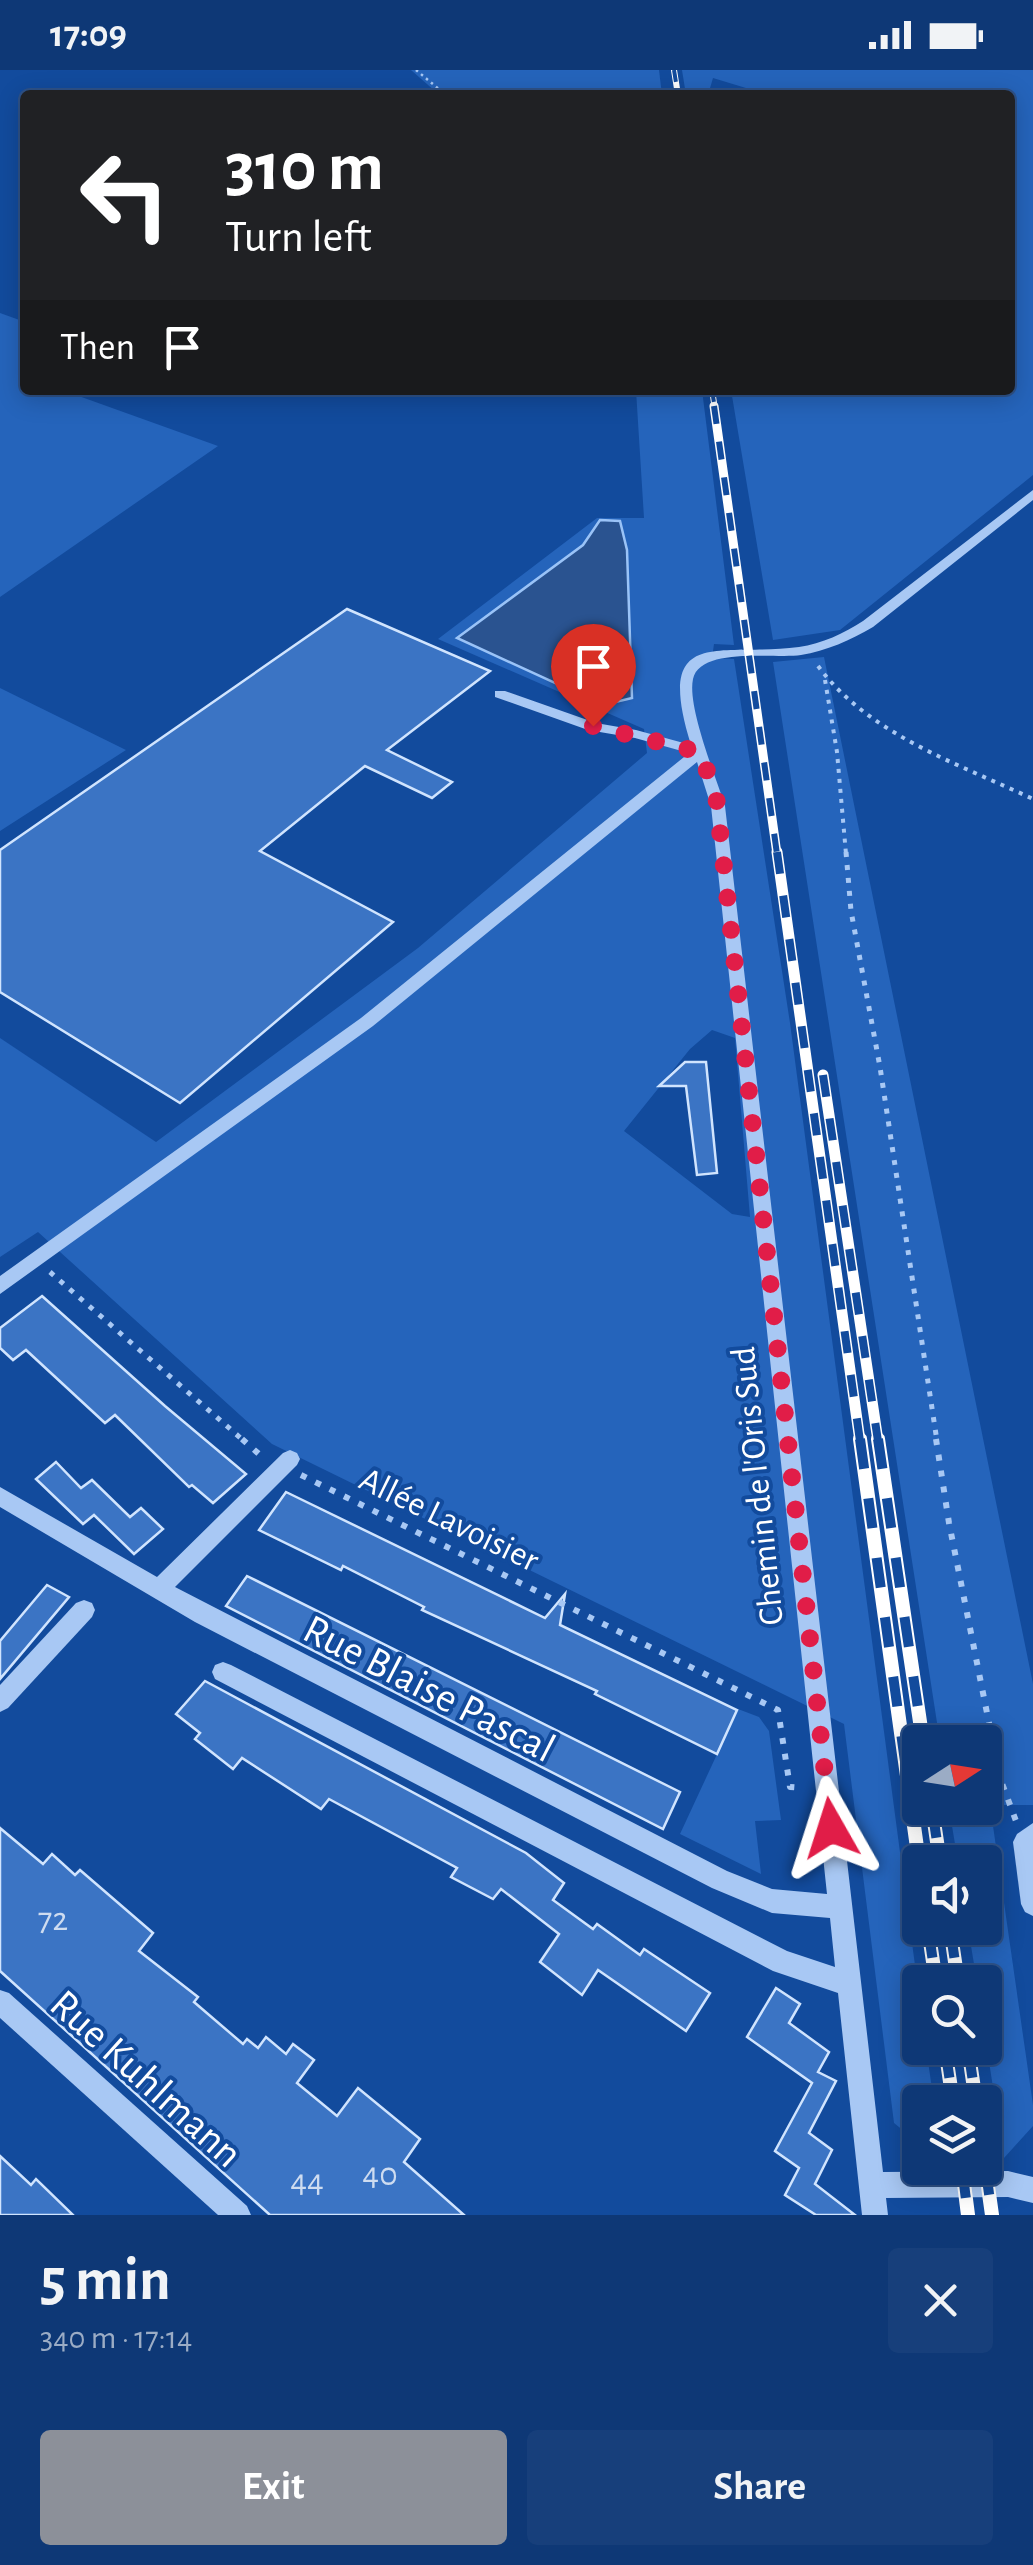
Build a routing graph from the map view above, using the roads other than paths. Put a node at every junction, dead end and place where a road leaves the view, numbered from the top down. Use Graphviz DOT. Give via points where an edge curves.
graph roads {
  1 [pos="1033,494"];
  2 [pos="500,694"];
  3 [pos="700,752"];
  4 [pos="0,1286"];
  5 [pos="287,1462"];
  6 [pos="0,1496"];
  7 [pos="158,1590"];
  8 [pos="84,1610"];
  9 [pos="224,1672"];
  10 [pos="0,1701"];
  11 [pos="1029,1839"];
  12 [pos="1033,1904"];
  13 [pos="840,1907"];
  14 [pos="849,1984"];
  15 [pos="0,2002"];
  16 [pos="872,2185"];
  17 [pos="1033,2190"];
  18 [pos="238,2215"];
  19 [pos="875,2215"];
  1 -- 3 [label="street, Chemin de l'Oris Sud" via="868,624 834,642 810,650 721,653 690,669 685,681"];
  2 -- 3 [label="street"];
  3 -- 4 [label="street" via="368,1022"];
  3 -- 13 [label="street, Chemin de l'Oris Sud" via="718,806"];
  5 -- 7 [label="street"];
  6 -- 7 [label="street, Rue Blaise Pascal"];
  7 -- 13 [label="street, Rue Blaise Pascal" via="720,1880 772,1902"];
  8 -- 10 [label="street"];
  9 -- 14 [label="street" via="782,1962"];
  11 -- 12 [label="street"];
  13 -- 14 [label="street, Chemin de l'Oris Sud"];
  14 -- 16 [label="street, Chemin de l'Oris Sud"];
  15 -- 18 [label="street, Rue Kuhlmann"];
  16 -- 17 [label="street" via="1008,2184"];
  16 -- 19 [label="street, Chemin de l'Oris Sud"];
}
